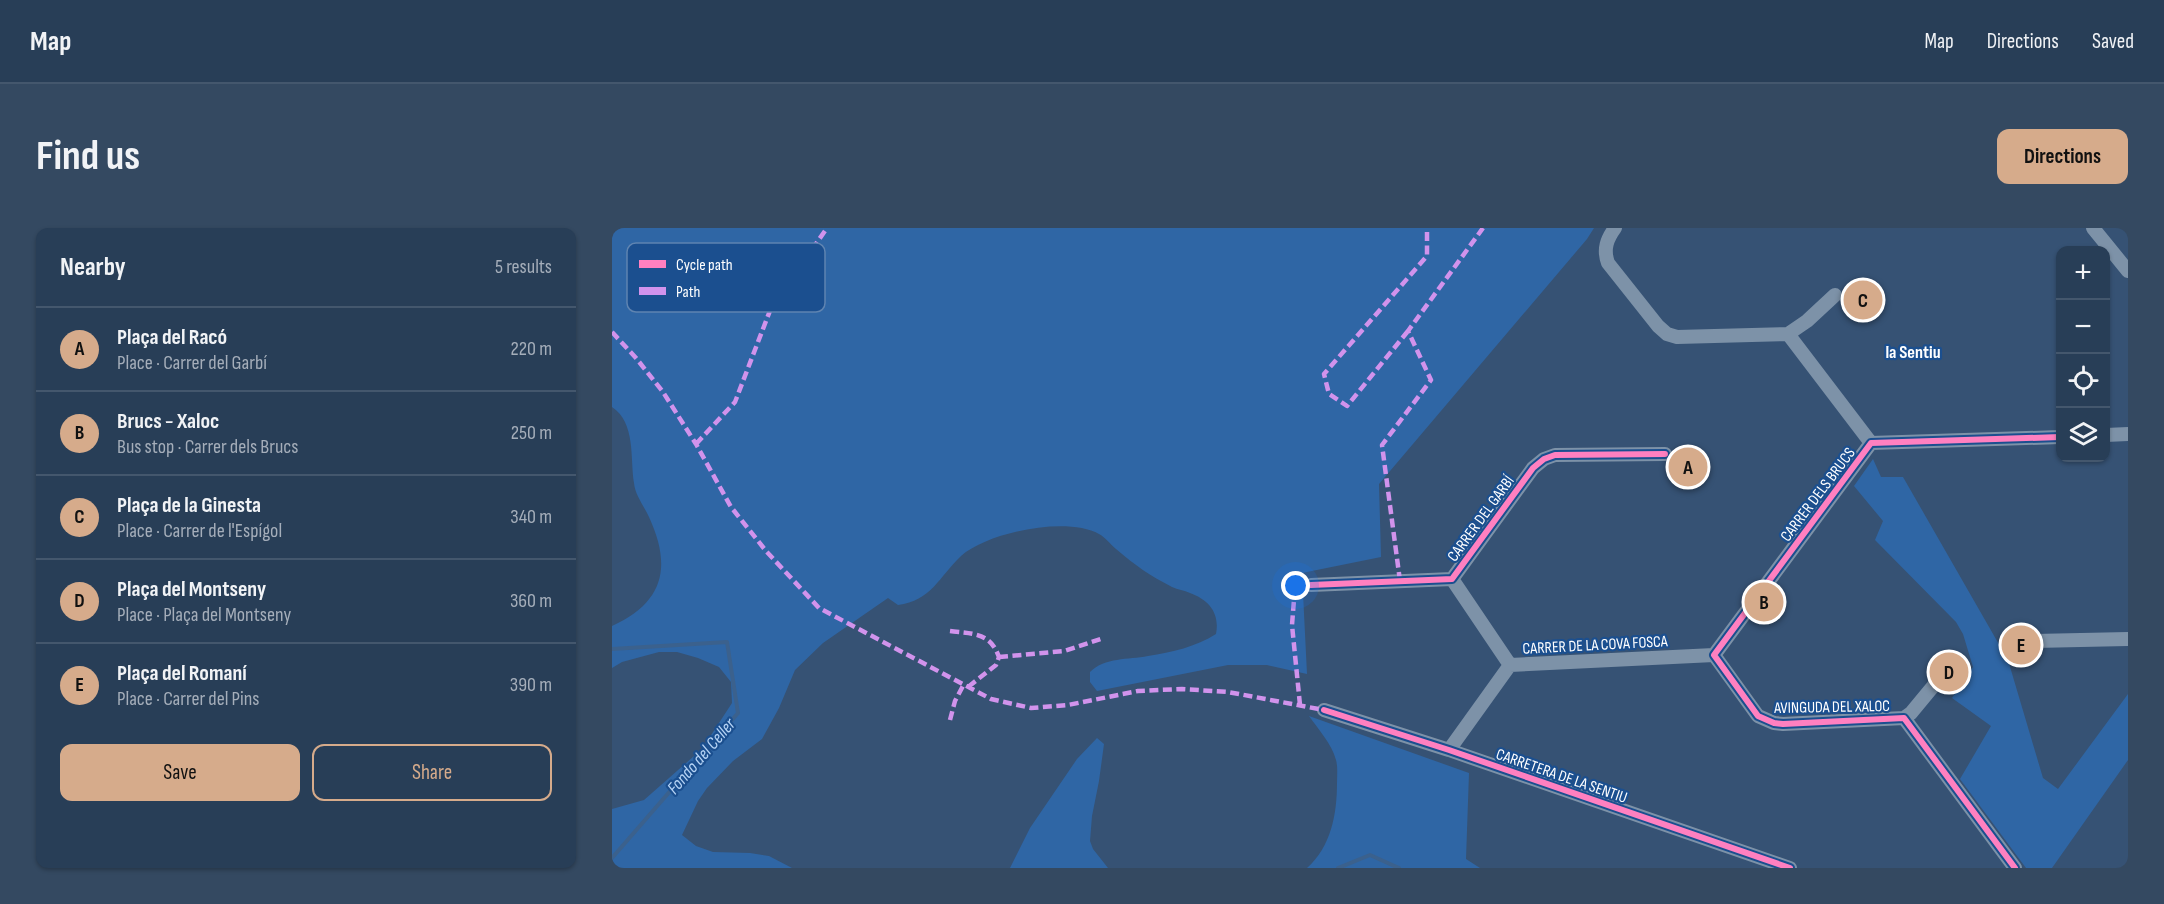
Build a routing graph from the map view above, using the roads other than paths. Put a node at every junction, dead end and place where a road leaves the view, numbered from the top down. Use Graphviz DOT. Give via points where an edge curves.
graph roads {
  1 [pos="1616,228"];
  2 [pos="2093,228"];
  3 [pos="2128,271"];
  4 [pos="1835,295"];
  5 [pos="1788,334"];
  6 [pos="2128,434"];
  7 [pos="2110,435"];
  8 [pos="2056,436"];
  9 [pos="1871,443"];
  10 [pos="1665,454"];
  11 [pos="1452,579"];
  12 [pos="1311,585"];
  13 [pos="2128,639"];
  14 [pos="2034,641"];
  15 [pos="1713,655"];
  16 [pos="1510,665"];
  17 [pos="1935,684"];
  18 [pos="1324,710"];
  19 [pos="1904,718"];
  20 [pos="1449,750"];
  21 [pos="1790,868"];
  22 [pos="2014,868"];
  1 -- 5 [label="street" via="1606,245 1608,263 1667,334"];
  2 -- 3 [label="street"];
  4 -- 5 [label="street"];
  5 -- 9 [label="street"];
  6 -- 7 [label="street"];
  8 -- 9 [label="street, CARRER DELS BRUCS"];
  9 -- 15 [label="street, CARRER DELS BRUCS"];
  10 -- 11 [label="street, CARRER DEL GARBÍ" via="1561,455 1544,459 1533,468"];
  11 -- 12 [label="street, CARRER DEL GARBÍ"];
  11 -- 16 [label="street"];
  13 -- 14 [label="street"];
  15 -- 16 [label="street, CARRER DE LA COVA FOSCA"];
  15 -- 19 [label="street, AVINGUDA DEL XALOC" via="1751,709 1766,720 1783,724"];
  16 -- 20 [label="street, CARRER DE LA COVA FOSCA"];
  17 -- 19 [label="street"];
  18 -- 20 [label="street, CARRETERA DE LA SENTIU"];
  19 -- 22 [label="street, AVINGUDA DEL XALOC"];
  20 -- 21 [label="street, CARRETERA DE LA SENTIU"];
}
